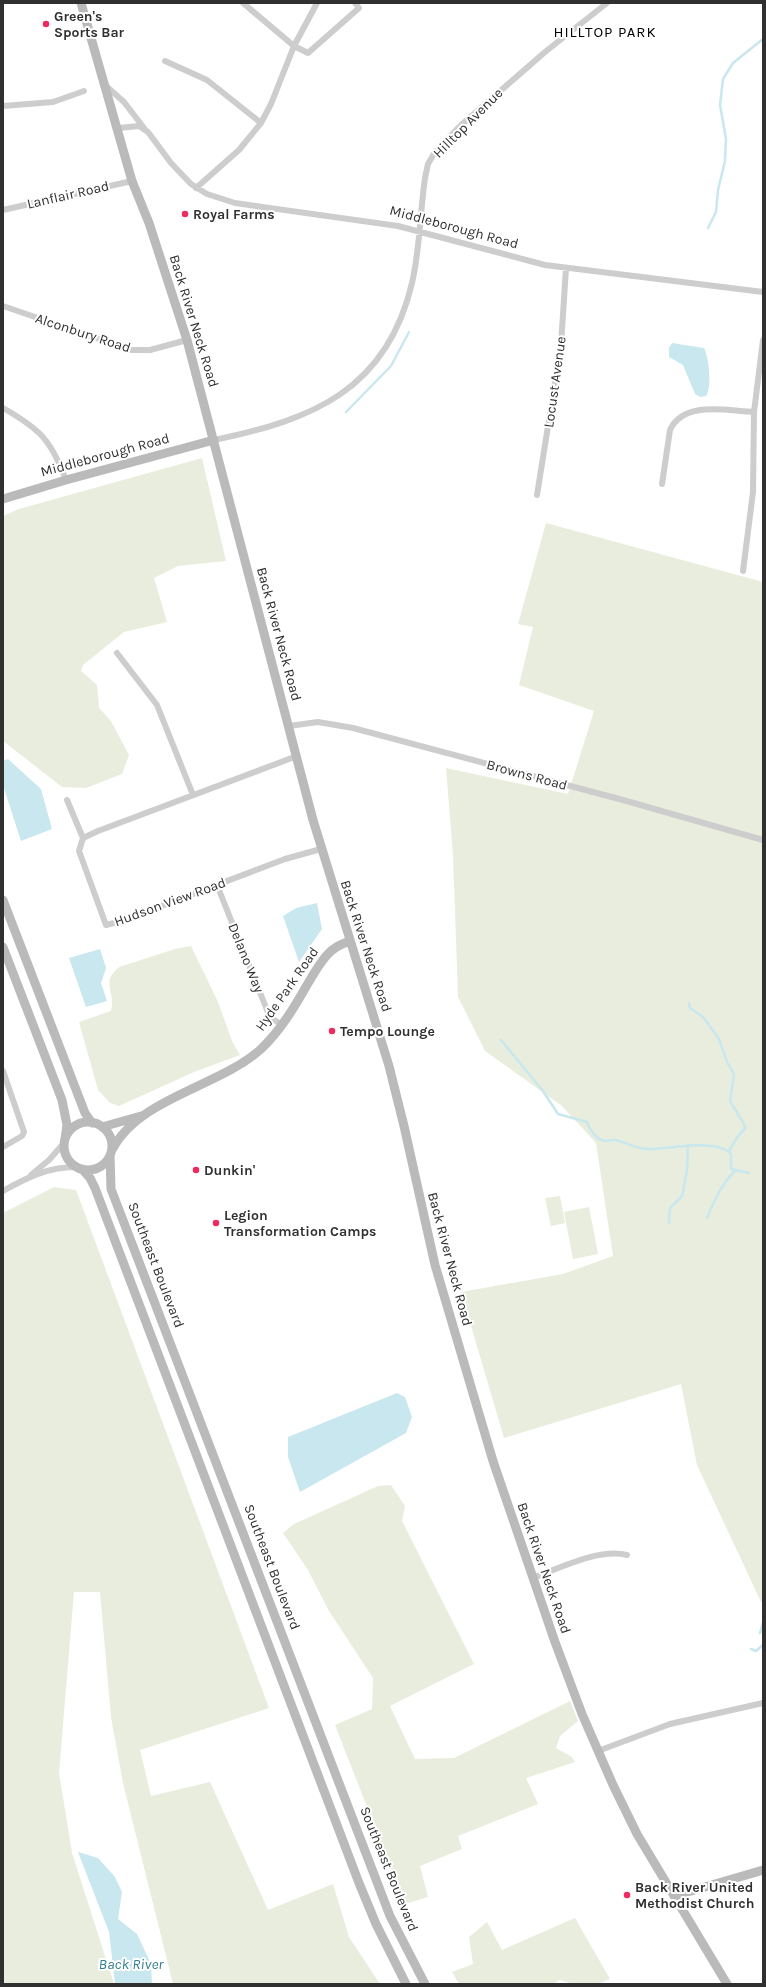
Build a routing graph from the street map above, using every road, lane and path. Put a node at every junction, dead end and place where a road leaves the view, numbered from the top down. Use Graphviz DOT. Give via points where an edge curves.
graph roads {
  1 [pos="81,3"];
  2 [pos="243,3"];
  3 [pos="317,3"];
  4 [pos="354,3"];
  5 [pos="607,3"];
  6 [pos="294,46"];
  7 [pos="165,61"];
  8 [pos="105,85"];
  9 [pos="84,91"];
  10 [pos="3,106"];
  11 [pos="261,123"];
  12 [pos="119,128"];
  13 [pos="148,132"];
  14 [pos="132,181"];
  15 [pos="196,188"];
  16 [pos="3,210"];
  17 [pos="418,230"];
  18 [pos="566,268"];
  19 [pos="763,292"];
  20 [pos="3,306"];
  21 [pos="187,340"];
  22 [pos="763,340"];
  23 [pos="3,408"];
  24 [pos="754,412"];
  25 [pos="214,440"];
  26 [pos="66,480"];
  27 [pos="662,484"];
  28 [pos="537,495"];
  29 [pos="3,499"];
  30 [pos="743,571"];
  31 [pos="117,653"];
  32 [pos="289,726"];
  33 [pos="297,756"];
  34 [pos="193,795"];
  35 [pos="67,800"];
  36 [pos="83,838"];
  37 [pos="763,840"];
  38 [pos="321,849"];
  39 [pos="217,885"];
  40 [pos="3,900"];
  41 [pos="350,941"];
  42 [pos="3,947"];
  43 [pos="282,1025"];
  44 [pos="3,1071"];
  45 [pos="144,1115"];
  46 [pos="92,1122"];
  47 [pos="102,1127"];
  48 [pos="64,1141"];
  49 [pos="3,1147"];
  50 [pos="111,1152"];
  51 [pos="79,1169"];
  52 [pos="30,1176"];
  53 [pos="3,1191"];
  54 [pos="627,1555"];
  55 [pos="533,1578"];
  56 [pos="763,1703"];
  57 [pos="598,1751"];
  58 [pos="763,1870"];
  59 [pos="674,1896"];
  60 [pos="406,1984"];
  61 [pos="425,1984"];
  62 [pos="727,1984"];
  1 -- 8 [label="street, Back River Neck Road"];
  2 -- 6 [label="street"];
  3 -- 6 [label="street"];
  4 -- 6 [label="street" via="359,8 308,53"];
  5 -- 17 [label="street, Hilltop Avenue" via="491,98 435,152 428,164"];
  6 -- 11 [label="street"];
  7 -- 11 [label="street" via="208,80"];
  8 -- 12 [label="street, Back River Neck Road"];
  8 -- 13 [label="street, Middleborough Road" via="124,102"];
  9 -- 10 [label="street" via="53,102"];
  11 -- 15 [label="street" via="239,150"];
  12 -- 13 [label="street" via="139,126"];
  12 -- 14 [label="street, Back River Neck Road"];
  13 -- 15 [label="street, Middleborough Road" via="180,173"];
  14 -- 16 [label="street, Lanflair Road"];
  14 -- 21 [label="street, Back River Neck Road" via="149,223"];
  15 -- 17 [label="street, Middleborough Road" via="235,203 355,218"];
  17 -- 18 [label="street, Middleborough Road" via="527,261"];
  17 -- 25 [label="street, Hilltop Avenue" via="412,282 406,305 389,342 362,376 334,399 304,415"];
  18 -- 19 [label="street, Middleborough Road"];
  18 -- 28 [label="street, Locust Avenue" via="561,345"];
  20 -- 21 [label="street, Alconbury Road" via="131,350 150,350"];
  21 -- 25 [label="street, Back River Neck Road"];
  22 -- 24 [label="street"];
  23 -- 26 [label="street" via="40,432 58,458"];
  24 -- 27 [label="street" via="695,410 680,416 670,430"];
  24 -- 30 [label="street" via="755,472"];
  25 -- 26 [label="street, Middleborough Road"];
  25 -- 32 [label="street, Back River Neck Road"];
  26 -- 29 [label="street, Middleborough Road"];
  31 -- 34 [label="street" via="157,705"];
  32 -- 33 [label="street, Back River Neck Road"];
  32 -- 37 [label="street, Browns Road" via="318,722 353,728"];
  33 -- 34 [label="street"];
  33 -- 38 [label="street, Back River Neck Road"];
  34 -- 36 [label="street"];
  35 -- 36 [label="street, Hudson View Road"];
  36 -- 39 [label="street, Hudson View Road" via="79,850 106,925"];
  38 -- 39 [label="street, Hudson View Road" via="285,859"];
  38 -- 41 [label="street, Back River Neck Road"];
  39 -- 43 [label="street, Delano Way" via="267,1010 273,1019"];
  40 -- 46 [label="street" via="85,1113"];
  41 -- 43 [label="street, Hyde Park Road" via="339,944 327,954"];
  41 -- 55 [label="street, Back River Neck Road" via="397,1096 434,1265 493,1462"];
  42 -- 48 [label="street" via="62,1100 67,1125"];
  43 -- 45 [label="street, Hyde Park Road" via="270,1040 250,1057"];
  44 -- 49 [label="street" via="24,1132 22,1136"];
  45 -- 47 [label="street, Hyde Park Road"];
  45 -- 50 [label="street, Hyde Park Road" via="118,1138"];
  46 -- 47 [label="street"];
  46 -- 48 [label="street" via="82,1123 73,1128"];
  47 -- 50 [label="street" via="110,1135"];
  48 -- 51 [label="street" via="64,1152 68,1160"];
  48 -- 52 [label="street" via="49,1160"];
  50 -- 51 [label="street" via="105,1164 89,1170"];
  50 -- 61 [label="street, Southeast Boulevard" via="111,1189 390,1916"];
  51 -- 52 [label="street" via="54,1169"];
  51 -- 60 [label="street, Southeast Boulevard" via="90,1178 95,1188 359,1883 379,1931"];
  52 -- 53 [label="street"];
  54 -- 55 [label="street" via="617,1552 604,1554"];
  55 -- 57 [label="street, Back River Neck Road"];
  56 -- 57 [label="street" via="670,1724"];
  57 -- 59 [label="street, Back River Neck Road" via="637,1834"];
  58 -- 59 [label="street"];
  59 -- 62 [label="street, Back River Neck Road"];
}
